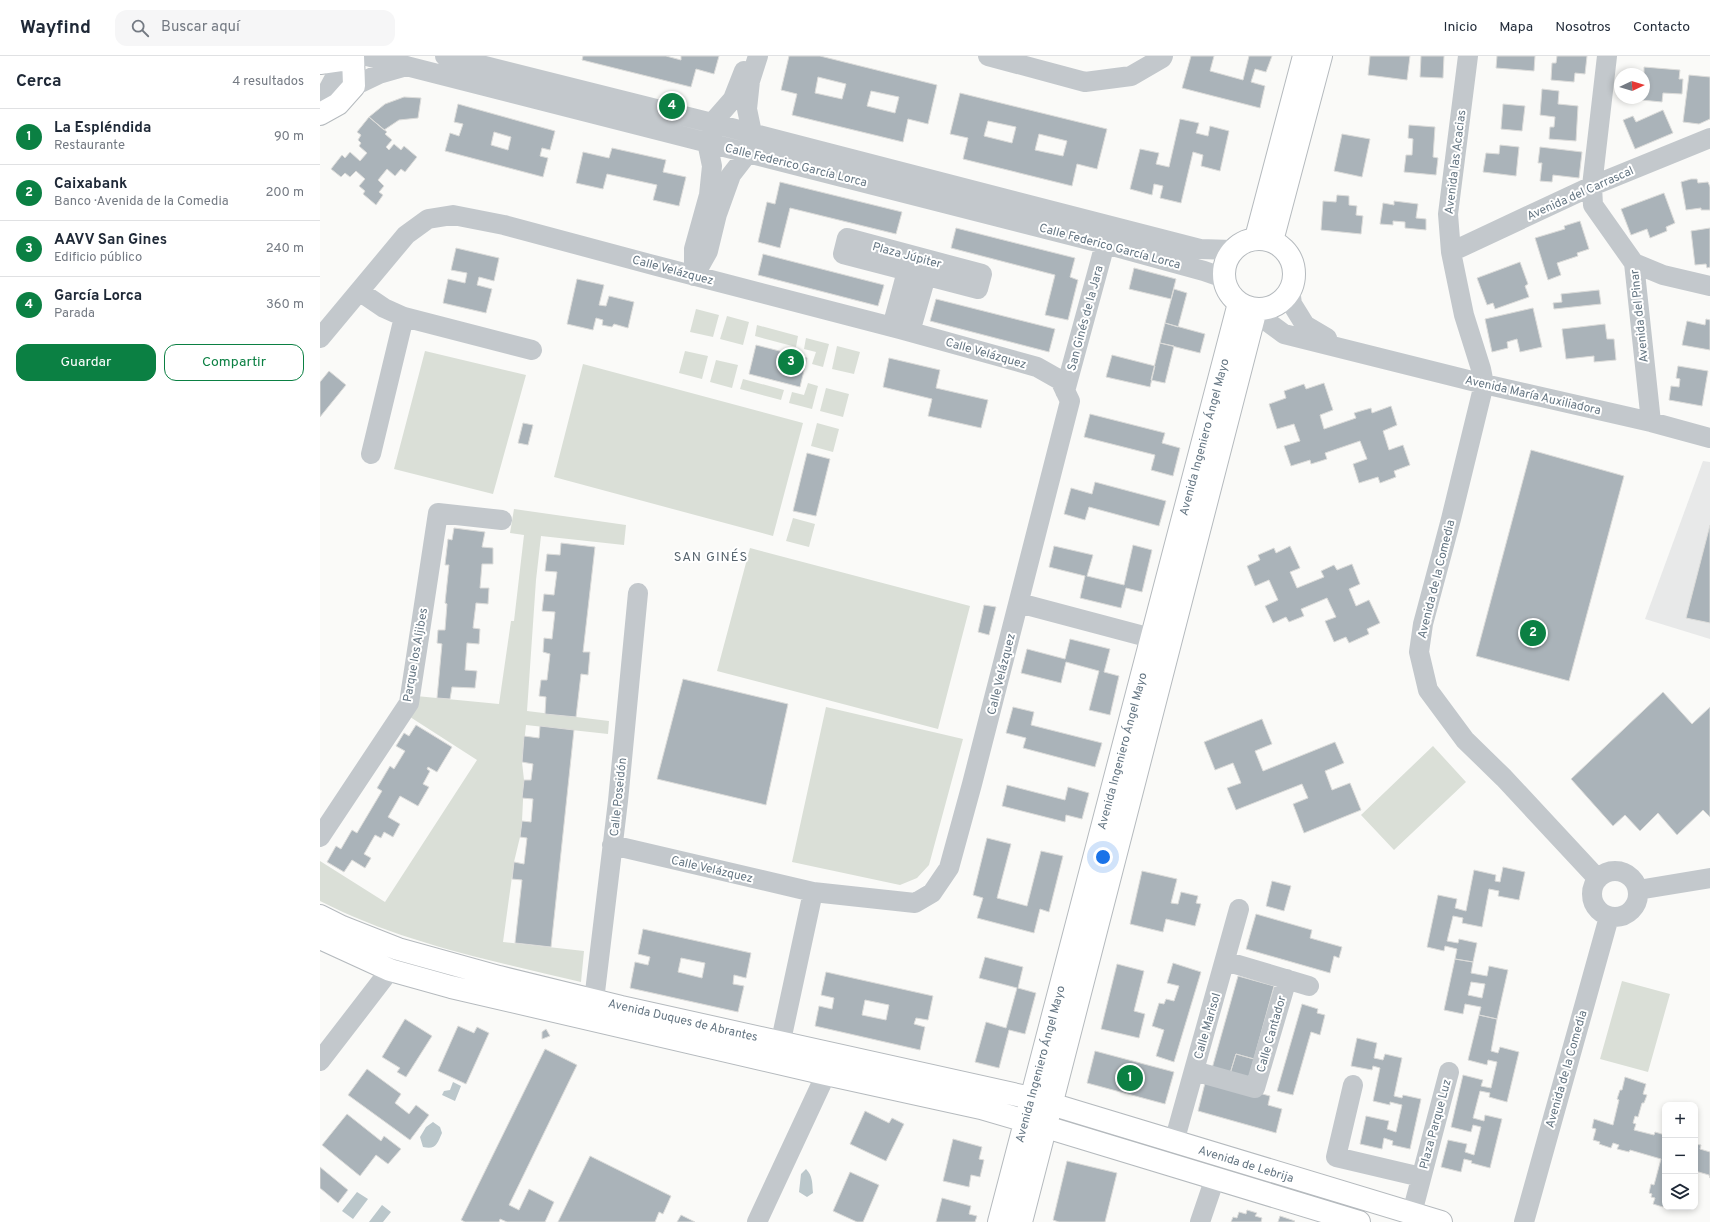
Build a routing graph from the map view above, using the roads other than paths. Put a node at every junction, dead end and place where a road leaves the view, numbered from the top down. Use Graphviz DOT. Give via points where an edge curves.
graph roads {
  1 [pos="347,56"];
  2 [pos="351,56"];
  3 [pos="367,56"];
  4 [pos="445,56"];
  5 [pos="747,56"];
  6 [pos="758,56"];
  7 [pos="988,56"];
  8 [pos="1163,56"];
  9 [pos="1304,56"];
  10 [pos="1320,56"];
  11 [pos="1468,56"];
  12 [pos="1607,56"];
  13 [pos="1021,60"];
  14 [pos="320,64"];
  15 [pos="407,66"];
  16 [pos="354,86"];
  17 [pos="320,105"];
  18 [pos="320,114"];
  19 [pos="712,123"];
  20 [pos="1710,138"];
  21 [pos="707,142"];
  22 [pos="750,143"];
  23 [pos="1592,186"];
  24 [pos="1264,240"];
  25 [pos="1105,244"];
  26 [pos="1232,250"];
  27 [pos="1451,252"];
  28 [pos="1634,263"];
  29 [pos="916,273"];
  30 [pos="694,276"];
  31 [pos="1224,278"];
  32 [pos="1710,286"];
  33 [pos="1290,289"];
  34 [pos="359,291"];
  35 [pos="1248,306"];
  36 [pos="404,317"];
  37 [pos="901,329"];
  38 [pos="1284,334"];
  39 [pos="320,338"];
  40 [pos="1248,340"];
  41 [pos="532,350"];
  42 [pos="1356,351"];
  43 [pos="1484,384"];
  44 [pos="1065,391"];
  45 [pos="1651,422"];
  46 [pos="1710,438"];
  47 [pos="371,454"];
  48 [pos="502,520"];
  49 [pos="638,594"];
  50 [pos="1019,603"];
  51 [pos="1161,640"];
  52 [pos="320,837"];
  53 [pos="612,845"];
  54 [pos="1710,878"];
  55 [pos="1598,879"];
  56 [pos="1638,890"];
  57 [pos="812,892"];
  58 [pos="1239,909"];
  59 [pos="320,916"];
  60 [pos="1609,917"];
  61 [pos="320,938"];
  62 [pos="1225,961"];
  63 [pos="390,970"];
  64 [pos="1287,980"];
  65 [pos="1309,986"];
  66 [pos="593,1010"];
  67 [pos="778,1052"];
  68 [pos="320,1061"];
  69 [pos="1194,1071"];
  70 [pos="1449,1072"];
  71 [pos="826,1074"];
  72 [pos="1354,1085"];
  73 [pos="1031,1098"];
  74 [pos="1052,1105"];
  75 [pos="1025,1120"];
  76 [pos="1046,1127"];
  77 [pos="1174,1142"];
  78 [pos="1421,1177"];
  79 [pos="1215,1178"];
  80 [pos="1412,1213"];
  81 [pos="757,1222"];
  82 [pos="999,1222"];
  83 [pos="1021,1222"];
  84 [pos="1200,1222"];
  85 [pos="1359,1222"];
  86 [pos="1441,1222"];
  87 [pos="1524,1222"];
  1 -- 14 [label="main road"];
  2 -- 16 [label="main road"];
  2 -- 17 [label="street" via="334,79"];
  3 -- 15 [label="street, Calle Federico García Lorca"];
  4 -- 19 [label="street, Calle Federico García Lorca"];
  5 -- 19 [label="street" via="733,99"];
  6 -- 22 [label="street" via="750,81 747,109"];
  7 -- 13 [label="street"];
  8 -- 13 [label="street" via="1131,76 1085,82"];
  9 -- 24 [label="main road"];
  10 -- 24 [label="main road"];
  11 -- 27 [label="street, Avenida las Acacias" via="1448,214"];
  12 -- 23 [label="street, Avenida del Pinar"];
  15 -- 16 [label="street" via="380,74"];
  15 -- 21 [label="street, Calle Federico García Lorca"];
  16 -- 18 [label="main road" via="338,104"];
  19 -- 21 [label="street"];
  19 -- 22 [label="street, Calle Federico García Lorca"];
  20 -- 23 [label="street, Avenida del Carrascal"];
  21 -- 22 [label="street, Calle Federico García Lorca"];
  21 -- 30 [label="street" via="712,166 709,195 694,249"];
  22 -- 25 [label="street, Calle Federico García Lorca"];
  22 -- 26 [label="street, Calle Federico García Lorca" via="1200,249"];
  22 -- 30 [label="street" via="731,175 717,214 708,251"];
  23 -- 27 [label="street, Avenida del Carrascal"];
  23 -- 28 [label="street, Avenida del Pinar" via="1593,205"];
  24 -- 26 [label="main road" via="1243,242"];
  24 -- 33 [label="main road" via="1284,249 1292,261 1294,276"];
  25 -- 31 [label="street, Calle Federico García Lorca"];
  25 -- 44 [label="street, San Ginés de la Jara"];
  26 -- 31 [label="main road" via="1225,263"];
  27 -- 43 [label="street, Avenida las Acacias" via="1464,315"];
  28 -- 32 [label="street" via="1663,275"];
  28 -- 45 [label="street, Avenida del Pinar"];
  29 -- 29 [label="street, Plaza Júpiter" via="978,289 982,274 846,238 842,254"];
  29 -- 37 [label="street, Plaza Júpiter"];
  30 -- 34 [label="street, Calle Velázquez" via="504,225 453,215 428,218 406,235"];
  30 -- 37 [label="street, Calle Velázquez"];
  31 -- 35 [label="main road" via="1228,292"];
  33 -- 35 [label="main road" via="1278,304 1266,308"];
  33 -- 42 [label="street, Avenida María Auxiliadora" via="1292,304 1305,325"];
  34 -- 36 [label="street" via="384,308"];
  34 -- 39 [label="street, Calle Velázquez"];
  35 -- 38 [label="street, Avenida María Auxiliadora"];
  35 -- 40 [label="main road, Avenida Ingeniero Ángel Mayo"];
  35 -- 51 [label="main road, Avenida Ingeniero Ángel Mayo"];
  36 -- 41 [label="street"];
  36 -- 47 [label="street"];
  37 -- 44 [label="street, Calle Velázquez" via="1037,367 1060,380"];
  38 -- 40 [label="street" via="1256,333"];
  38 -- 42 [label="street, Avenida María Auxiliadora"];
  40 -- 51 [label="main road, Avenida Ingeniero Ángel Mayo"];
  42 -- 43 [label="street, Avenida María Auxiliadora"];
  43 -- 45 [label="street, Avenida María Auxiliadora"];
  43 -- 55 [label="street, Avenida de la Comedia" via="1423,624 1419,652 1428,690 1465,740"];
  44 -- 50 [label="street, Calle Velázquez" via="1070,401"];
  45 -- 46 [label="street, Avenida María Auxiliadora"];
  48 -- 52 [label="street, Parque los Aljibes" via="438,513 409,703"];
  49 -- 53 [label="street, Calle Poseidón"];
  50 -- 51 [label="street"];
  50 -- 57 [label="street, Calle Velázquez" via="949,868 932,893 915,903"];
  51 -- 73 [label="main road, Avenida Ingeniero Ángel Mayo"];
  51 -- 74 [label="main road, Avenida Ingeniero Ángel Mayo"];
  53 -- 57 [label="street, Calle Velázquez"];
  53 -- 66 [label="street, Calle Poseidón"];
  54 -- 56 [label="street"];
  55 -- 56 [label="street" via="1607,872 1617,871 1630,877"];
  55 -- 60 [label="street" via="1592,889 1592,902 1602,914"];
  56 -- 60 [label="street" via="1635,905 1630,911 1624,916"];
  57 -- 67 [label="street"];
  58 -- 62 [label="street, Calle Marisol"];
  59 -- 66 [label="main road, Avenida Duques de Abrantes" via="398,949 499,977"];
  60 -- 87 [label="street, Avenida de la Comedia"];
  61 -- 63 [label="main road, Avenida Duques de Abrantes"];
  62 -- 64 [label="street"];
  62 -- 69 [label="street, Calle Marisol"];
  63 -- 66 [label="main road, Avenida Duques de Abrantes" via="451,987"];
  63 -- 68 [label="street"];
  64 -- 65 [label="street"];
  64 -- 69 [label="street, Calle Cantador" via="1255,1088"];
  66 -- 67 [label="main road, Avenida Duques de Abrantes"];
  67 -- 71 [label="main road, Avenida Duques de Abrantes"];
  67 -- 73 [label="main road, Avenida Duques de Abrantes"];
  69 -- 77 [label="street, Calle Marisol"];
  70 -- 78 [label="street, Plaza Parque Luz"];
  71 -- 75 [label="main road, Avenida Duques de Abrantes"];
  71 -- 81 [label="street"];
  72 -- 78 [label="street, Plaza Parque Luz" via="1336,1157"];
  73 -- 74 [label="main road, Avenida Duques de Abrantes"];
  73 -- 75 [label="main road, Avenida Ingeniero Ángel Mayo"];
  74 -- 76 [label="main road, Avenida Ingeniero Ángel Mayo"];
  74 -- 77 [label="main road, Avenida de Lebrija"];
  75 -- 76 [label="main road, Avenida Duques de Abrantes"];
  75 -- 82 [label="main road, Avenida Ingeniero Ángel Mayo"];
  76 -- 79 [label="main road, Avenida de Lebrija"];
  76 -- 83 [label="main road, Avenida Ingeniero Ángel Mayo"];
  77 -- 80 [label="main road, Avenida de Lebrija"];
  78 -- 80 [label="street, Plaza Parque Luz"];
  79 -- 84 [label="street"];
  79 -- 85 [label="main road, Avenida de Lebrija"];
  80 -- 86 [label="main road, Avenida de Lebrija"];
}
